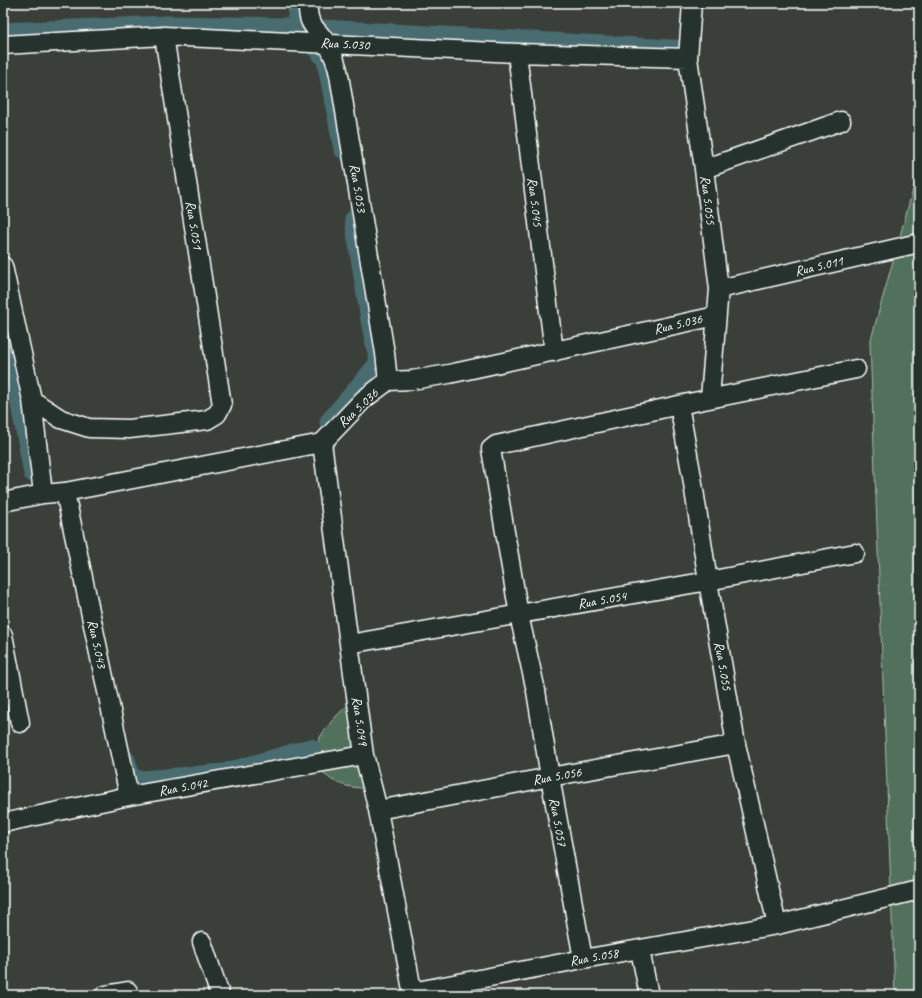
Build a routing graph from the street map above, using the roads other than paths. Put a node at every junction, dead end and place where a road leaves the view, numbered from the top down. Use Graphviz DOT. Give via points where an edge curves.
graph roads {
  1 [pos="308,3"];
  2 [pos="692,3"];
  3 [pos="164,36"];
  4 [pos="327,43"];
  5 [pos="3,45"];
  6 [pos="517,53"];
  7 [pos="688,58"];
  8 [pos="841,120"];
  9 [pos="704,169"];
  10 [pos="919,242"];
  11 [pos="3,266"];
  12 [pos="719,289"];
  13 [pos="716,316"];
  14 [pos="554,352"];
  15 [pos="856,369"];
  16 [pos="388,381"];
  17 [pos="710,398"];
  18 [pos="32,400"];
  19 [pos="679,405"];
  20 [pos="322,444"];
  21 [pos="65,492"];
  22 [pos="43,494"];
  23 [pos="3,502"];
  24 [pos="855,553"];
  25 [pos="708,581"];
  26 [pos="519,615"];
  27 [pos="3,634"];
  28 [pos="349,644"];
  29 [pos="20,723"];
  30 [pos="736,744"];
  31 [pos="364,755"];
  32 [pos="550,777"];
  33 [pos="129,796"];
  34 [pos="378,810"];
  35 [pos="3,823"];
  36 [pos="919,890"];
  37 [pos="777,925"];
  38 [pos="202,942"];
  39 [pos="640,950"];
  40 [pos="583,959"];
  41 [pos="128,990"];
  42 [pos="413,994"];
  43 [pos="105,995"];
  44 [pos="220,995"];
  45 [pos="649,995"];
  1 -- 4 [label="street, Rua 5.053" via="308,15 313,26"];
  2 -- 7 [label="street, Rua 5.055"];
  3 -- 4 [label="street, Rua 5.030"];
  3 -- 5 [label="street, Rua 5.030"];
  3 -- 18 [label="street, Rua 5.051" via="222,405 217,414 207,420 129,429 89,428 61,419"];
  4 -- 6 [label="street, Rua 5.030"];
  4 -- 16 [label="street, Rua 5.053" via="339,75"];
  6 -- 7 [label="street, Rua 5.030"];
  6 -- 14 [label="street, Rua 5.045"];
  7 -- 9 [label="street, Rua 5.055"];
  8 -- 9 [label="street"];
  9 -- 12 [label="street, Rua 5.055"];
  10 -- 12 [label="street, Rua 5.011"];
  11 -- 18 [label="street"];
  12 -- 13 [label="street, Rua 5.055"];
  13 -- 14 [label="street, Rua 5.036"];
  13 -- 17 [label="street, Rua 5.055"];
  14 -- 16 [label="street, Rua 5.036" via="449,374"];
  15 -- 17 [label="street"];
  16 -- 20 [label="street, Rua 5.036" via="364,399"];
  17 -- 19 [label="street"];
  18 -- 22 [label="street"];
  19 -- 25 [label="street, Rua 5.055"];
  19 -- 26 [label="street, Rua 5.057" via="496,445 491,449"];
  20 -- 21 [label="street"];
  20 -- 28 [label="street, Rua 5.049"];
  21 -- 22 [label="street"];
  21 -- 33 [label="street, Rua 5.043"];
  22 -- 23 [label="street"];
  24 -- 25 [label="street, Rua 5.054"];
  25 -- 26 [label="street, Rua 5.054"];
  25 -- 30 [label="street, Rua 5.055"];
  26 -- 28 [label="street, Rua 5.054"];
  26 -- 32 [label="street, Rua 5.057" via="536,691"];
  27 -- 29 [label="street"];
  28 -- 31 [label="street, Rua 5.049"];
  30 -- 32 [label="street, Rua 5.056"];
  30 -- 37 [label="street, Rua 5.055"];
  31 -- 33 [label="street, Rua 5.042"];
  31 -- 34 [label="street, Rua 5.049"];
  32 -- 34 [label="street, Rua 5.056"];
  32 -- 40 [label="street, Rua 5.057"];
  33 -- 35 [label="street, Rua 5.042"];
  34 -- 42 [label="street, Rua 5.049"];
  36 -- 37 [label="street, Rua 5.058"];
  37 -- 39 [label="street, Rua 5.058"];
  38 -- 44 [label="street"];
  39 -- 40 [label="street, Rua 5.058"];
  39 -- 45 [label="street"];
  40 -- 42 [label="street, Rua 5.058"];
  41 -- 43 [label="street"];
}
